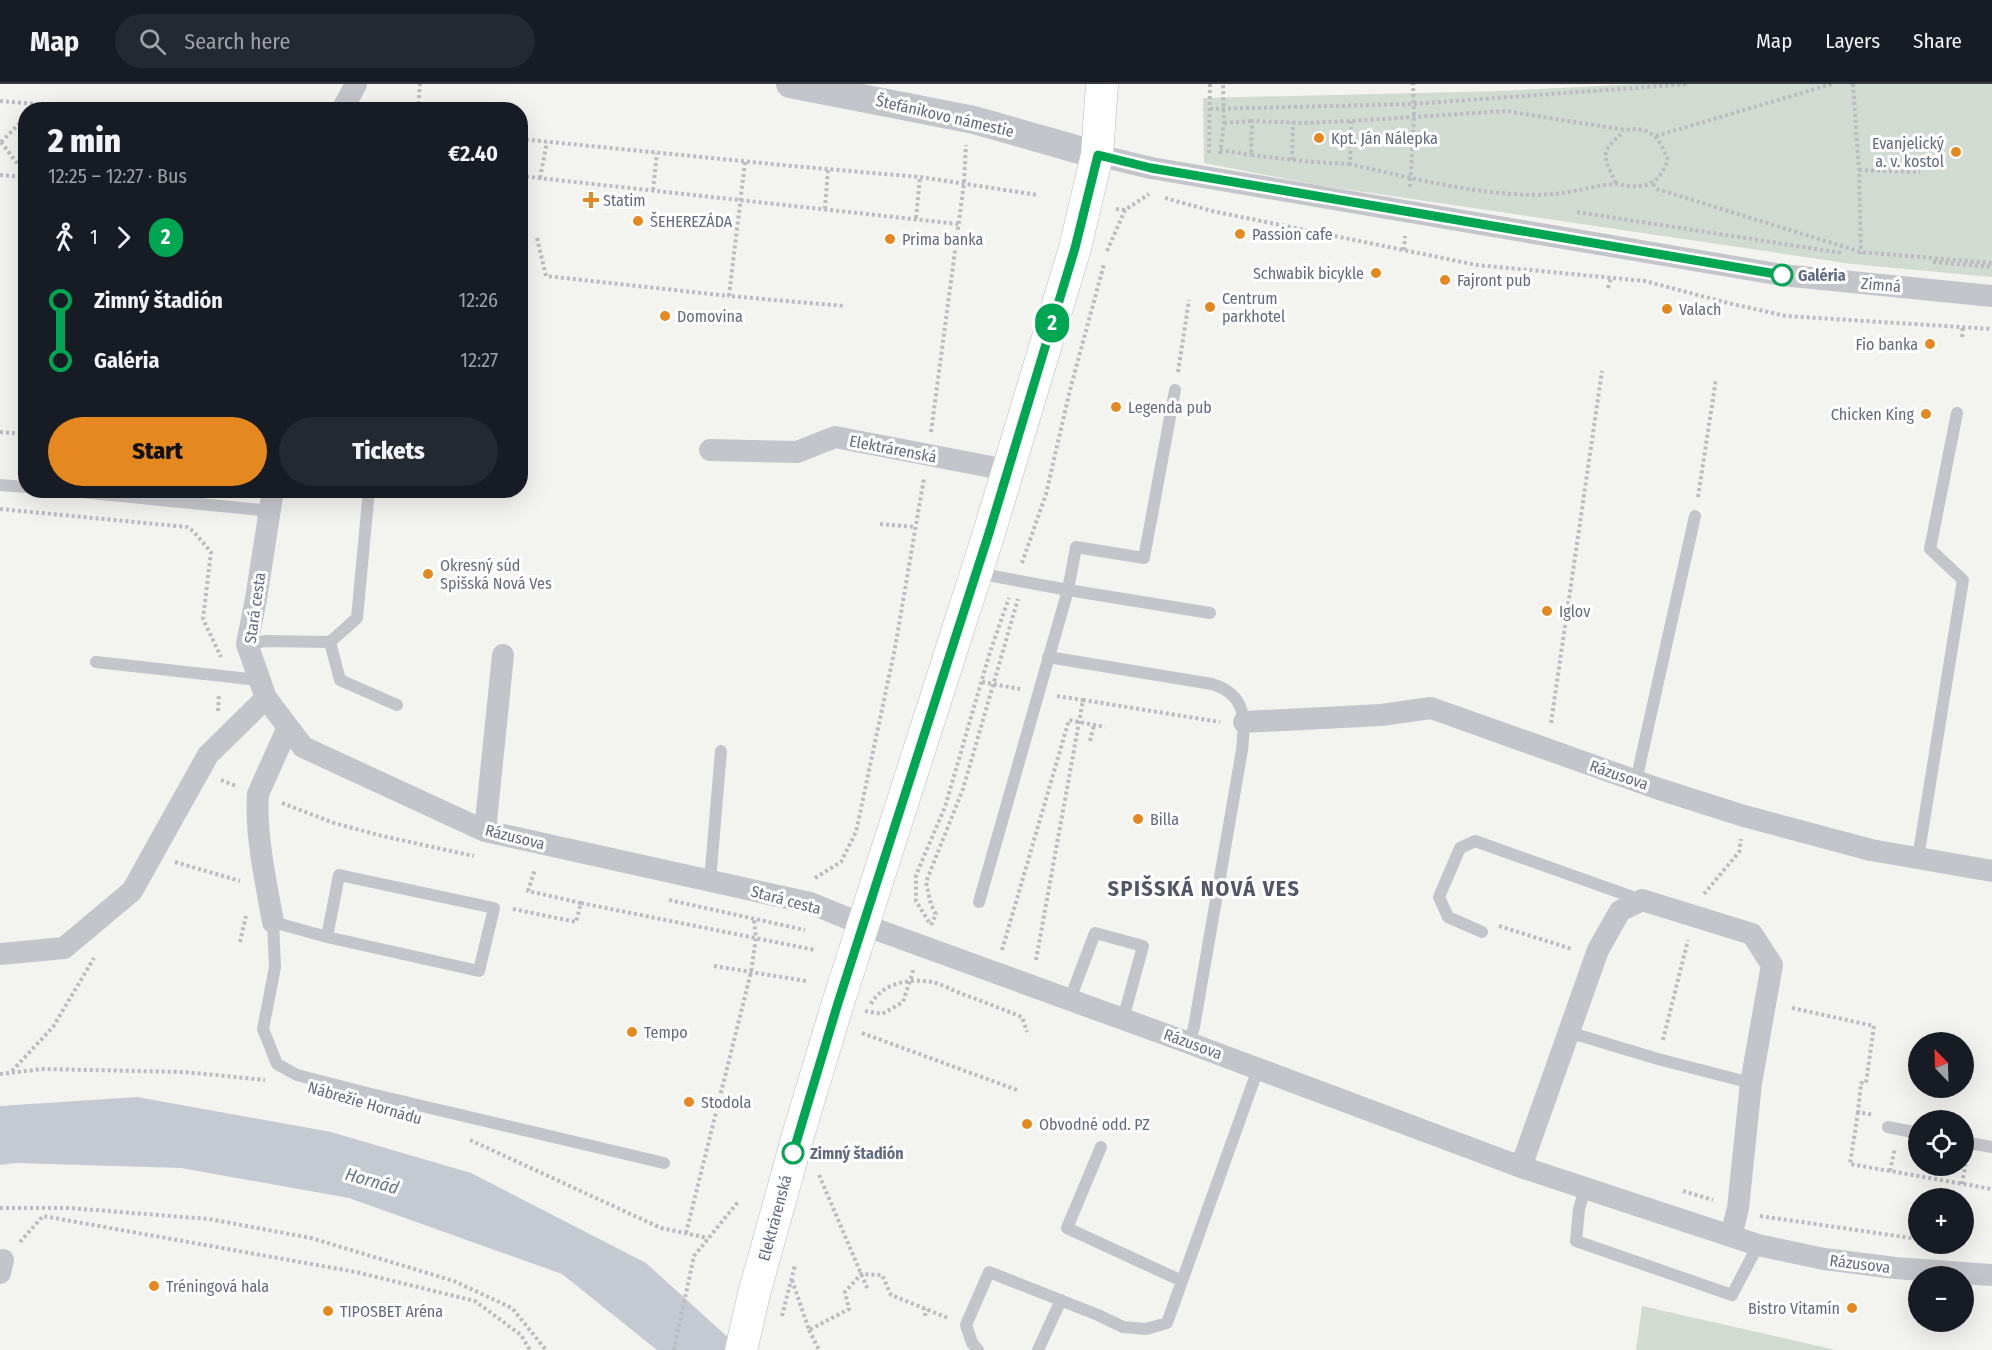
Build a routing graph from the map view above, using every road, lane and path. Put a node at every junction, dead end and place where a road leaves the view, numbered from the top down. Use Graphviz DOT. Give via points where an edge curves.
graph roads {
  1 [pos="356,84"];
  2 [pos="420,84"];
  3 [pos="790,84"];
  4 [pos="1102,84"];
  5 [pos="1210,84"];
  6 [pos="1223,84"];
  7 [pos="1413,84"];
  8 [pos="1689,84"];
  9 [pos="1832,84"];
  10 [pos="1853,84"];
  11 [pos="0,101"];
  12 [pos="18,102"];
  13 [pos="346,102"];
  14 [pos="419,102"];
  15 [pos="1413,104"];
  16 [pos="1210,109"];
  17 [pos="1224,109"];
  18 [pos="1414,117"];
  19 [pos="1252,121"];
  20 [pos="1351,121"];
  21 [pos="1293,122"];
  22 [pos="1224,123"];
  23 [pos="18,125"];
  24 [pos="1625,130"];
  25 [pos="1656,136"];
  26 [pos="966,139"];
  27 [pos="528,140"];
  28 [pos="0,142"];
  29 [pos="547,142"];
  30 [pos="1220,150"];
  31 [pos="657,153"];
  32 [pos="1098,155"];
  33 [pos="1251,155"];
  34 [pos="1292,160"];
  35 [pos="745,162"];
  36 [pos="1350,164"];
  37 [pos="18,166"];
  38 [pos="828,169"];
  39 [pos="1859,170"];
  40 [pos="1920,172"];
  41 [pos="0,175"];
  42 [pos="18,176"];
  43 [pos="528,177"];
  44 [pos="920,177"];
  45 [pos="1411,178"];
  46 [pos="544,180"];
  47 [pos="1217,180"];
  48 [pos="964,183"];
  49 [pos="1616,183"];
  50 [pos="1399,184"];
  51 [pos="1653,184"];
  52 [pos="1410,186"];
  53 [pos="1422,188"];
  54 [pos="653,190"];
  55 [pos="1038,195"];
  56 [pos="742,200"];
  57 [pos="825,209"];
  58 [pos="1116,209"];
  59 [pos="1203,209"];
  60 [pos="1125,210"];
  61 [pos="1572,211"];
  62 [pos="1212,212"];
  63 [pos="1408,212"];
  64 [pos="1202,216"];
  65 [pos="916,218"];
  66 [pos="958,224"];
  67 [pos="537,238"];
  68 [pos="1404,250"];
  69 [pos="1861,254"];
  70 [pos="1992,265"];
  71 [pos="1611,278"];
  72 [pos="1608,288"];
  73 [pos="729,296"];
  74 [pos="1992,296"];
  75 [pos="1189,300"];
  76 [pos="1728,303"];
  77 [pos="844,306"];
  78 [pos="1726,311"];
  79 [pos="1963,326"];
  80 [pos="1992,328"];
  81 [pos="1962,337"];
  82 [pos="1602,371"];
  83 [pos="1716,379"];
  84 [pos="1175,390"];
  85 [pos="1957,413"];
  86 [pos="0,432"];
  87 [pos="18,433"];
  88 [pos="710,450"];
  89 [pos="928,455"];
  90 [pos="1007,470"];
  91 [pos="0,485"];
  92 [pos="18,486"];
  93 [pos="214,498"];
  94 [pos="368,498"];
  95 [pos="271,501"];
  96 [pos="0,509"];
  97 [pos="1695,516"];
  98 [pos="880,524"];
  99 [pos="915,527"];
  100 [pos="976,572"];
  101 [pos="1019,582"];
  102 [pos="1068,590"];
  103 [pos="1210,613"];
  104 [pos="330,642"];
  105 [pos="247,644"];
  106 [pos="503,656"];
  107 [pos="1048,657"];
  108 [pos="96,662"];
  109 [pos="220,677"];
  110 [pos="263,689"];
  111 [pos="397,705"];
  112 [pos="1551,718"];
  113 [pos="1078,722"];
  114 [pos="1244,722"];
  115 [pos="1094,724"];
  116 [pos="1105,726"];
  117 [pos="288,727"];
  118 [pos="1090,741"];
  119 [pos="216,746"];
  120 [pos="303,747"];
  121 [pos="721,752"];
  122 [pos="1636,781"];
  123 [pos="1744,816"];
  124 [pos="485,831"];
  125 [pos="1918,858"];
  126 [pos="169,860"];
  127 [pos="534,869"];
  128 [pos="1992,871"];
  129 [pos="814,878"];
  130 [pos="710,881"];
  131 [pos="246,884"];
  132 [pos="741,888"];
  133 [pos="1703,896"];
  134 [pos="1642,900"];
  135 [pos="979,902"];
  136 [pos="581,903"];
  137 [pos="246,914"];
  138 [pos="1694,917"];
  139 [pos="510,920"];
  140 [pos="754,920"];
  141 [pos="273,922"];
  142 [pos="864,925"];
  143 [pos="932,925"];
  144 [pos="1482,932"];
  145 [pos="327,937"];
  146 [pos="756,938"];
  147 [pos="929,938"];
  148 [pos="240,942"];
  149 [pos="815,950"];
  150 [pos="0,954"];
  151 [pos="1596,956"];
  152 [pos="1000,957"];
  153 [pos="714,966"];
  154 [pos="1034,970"];
  155 [pos="751,972"];
  156 [pos="910,980"];
  157 [pos="806,981"];
  158 [pos="1070,999"];
  159 [pos="838,1003"];
  160 [pos="1792,1008"];
  161 [pos="868,1012"];
  162 [pos="1123,1018"];
  163 [pos="865,1023"];
  164 [pos="1027,1032"];
  165 [pos="1568,1032"];
  166 [pos="862,1033"];
  167 [pos="1189,1042"];
  168 [pos="859,1044"];
  169 [pos="1658,1059"];
  170 [pos="1258,1069"];
  171 [pos="0,1074"];
  172 [pos="276,1081"];
  173 [pos="1751,1083"];
  174 [pos="1017,1089"];
  175 [pos="1858,1112"];
  176 [pos="1888,1127"];
  177 [pos="1908,1131"];
  178 [pos="461,1136"];
  179 [pos="1974,1144"];
  180 [pos="1101,1147"];
  181 [pos="1992,1147"];
  182 [pos="664,1162"];
  183 [pos="822,1165"];
  184 [pos="1521,1167"];
  185 [pos="819,1175"];
  186 [pos="816,1185"];
  187 [pos="1672,1188"];
  188 [pos="1585,1189"];
  189 [pos="1992,1189"];
  190 [pos="738,1202"];
  191 [pos="0,1208"];
  192 [pos="1738,1208"];
  193 [pos="686,1233"];
  194 [pos="1731,1236"];
  195 [pos="708,1238"];
  196 [pos="1908,1238"];
  197 [pos="1758,1245"];
  198 [pos="797,1259"];
  199 [pos="1,1265"];
  200 [pos="861,1274"];
  201 [pos="1992,1275"];
  202 [pos="791,1280"];
  203 [pos="1182,1281"];
  204 [pos="868,1290"];
  205 [pos="1061,1300"];
  206 [pos="926,1309"];
  207 [pos="924,1316"];
  208 [pos="780,1323"];
  209 [pos="966,1324"];
  210 [pos="809,1330"];
  211 [pos="530,1350"];
  212 [pos="546,1350"];
  213 [pos="674,1350"];
  214 [pos="741,1350"];
  215 [pos="819,1350"];
  216 [pos="978,1350"];
  217 [pos="1038,1350"];
  1 -- 13 [label="street"];
  2 -- 14 [label="path"];
  3 -- 32 [label="street, Štefánikovo námestie" via="974,120"];
  4 -- 32 [label="main road, Elektrárenská"];
  5 -- 16 [label="path"];
  6 -- 17 [label="path"];
  7 -- 15 [label="path"];
  8 -- 15 [label="path"];
  9 -- 25 [label="path"];
  10 -- 39 [label="path"];
  11 -- 12 [label="path"];
  15 -- 17 [label="path"];
  15 -- 18 [label="path"];
  16 -- 17 [label="path"];
  16 -- 30 [label="path" via="1209,155 1219,157"];
  17 -- 22 [label="path"];
  18 -- 20 [label="path"];
  18 -- 24 [label="path" via="1506,111"];
  18 -- 45 [label="path"];
  19 -- 21 [label="path"];
  19 -- 22 [label="path"];
  19 -- 33 [label="path"];
  20 -- 21 [label="path"];
  20 -- 36 [label="path"];
  21 -- 34 [label="path"];
  22 -- 30 [label="path"];
  23 -- 28 [label="path"];
  24 -- 25 [label="path" via="1639,128"];
  24 -- 49 [label="path" via="1605,154"];
  25 -- 51 [label="path" via="1668,160"];
  26 -- 48 [label="path"];
  27 -- 29 [label="path"];
  28 -- 37 [label="path"];
  29 -- 31 [label="path"];
  29 -- 46 [label="path"];
  30 -- 33 [label="path"];
  31 -- 35 [label="path"];
  31 -- 54 [label="path"];
  32 -- 47 [label="street, Zimná"];
  32 -- 90 [label="main road, Elektrárenská" via="1075,248"];
  33 -- 34 [label="path"];
  34 -- 36 [label="path"];
  35 -- 38 [label="path"];
  35 -- 56 [label="path"];
  36 -- 45 [label="path"];
  38 -- 44 [label="path"];
  38 -- 57 [label="path"];
  39 -- 40 [label="path"];
  39 -- 69 [label="path"];
  41 -- 42 [label="path"];
  43 -- 46 [label="path"];
  44 -- 48 [label="path"];
  44 -- 65 [label="path"];
  45 -- 49 [label="path" via="1510,193 1554,194"];
  45 -- 52 [label="path"];
  46 -- 54 [label="path"];
  47 -- 62 [label="path"];
  47 -- 63 [label="street, Zimná"];
  48 -- 55 [label="path"];
  48 -- 66 [label="path"];
  49 -- 51 [label="path" via="1638,187"];
  50 -- 52 [label="path"];
  51 -- 69 [label="path" via="1657,189"];
  52 -- 53 [label="path"];
  52 -- 63 [label="path"];
  54 -- 56 [label="path"];
  56 -- 57 [label="path"];
  56 -- 73 [label="path"];
  57 -- 65 [label="path"];
  58 -- 60 [label="path"];
  59 -- 60 [label="path" via="1149,194"];
  59 -- 62 [label="path"];
  59 -- 64 [label="path"];
  60 -- 101 [label="path" via="1108,246 1046,494"];
  61 -- 69 [label="path"];
  62 -- 68 [label="path"];
  63 -- 68 [label="path"];
  63 -- 74 [label="street, Zimná" via="1782,275"];
  65 -- 66 [label="path"];
  66 -- 89 [label="path"];
  67 -- 73 [label="path" via="546,276"];
  68 -- 71 [label="path" via="1477,265"];
  69 -- 70 [label="path"];
  71 -- 72 [label="path"];
  71 -- 76 [label="path" via="1645,281"];
  73 -- 77 [label="path"];
  75 -- 84 [label="path"];
  76 -- 78 [label="path"];
  76 -- 79 [label="path" via="1786,315"];
  79 -- 80 [label="path"];
  79 -- 81 [label="path"];
  82 -- 112 [label="path"];
  83 -- 97 [label="path"];
  84 -- 102 [label="lane" via="1144,558 1076,547"];
  85 -- 125 [label="lane" via="1930,549 1963,580"];
  86 -- 87 [label="path"];
  88 -- 89 [label="street, Elektrárenská" via="797,452 835,437"];
  89 -- 90 [label="street, Elektrárenská"];
  89 -- 99 [label="path"];
  90 -- 100 [label="main road, Elektrárenská"];
  91 -- 92 [label="lane"];
  93 -- 95 [label="lane"];
  94 -- 104 [label="lane" via="357,618"];
  95 -- 105 [label="street, Stará cesta"];
  96 -- 109 [label="path" via="187,527 193,531 211,552 203,619 222,659"];
  97 -- 122 [label="lane"];
  98 -- 99 [label="path"];
  99 -- 129 [label="path" via="895,648 856,832 841,862"];
  100 -- 101 [label="lane"];
  100 -- 142 [label="main road, Elektrárenská"];
  101 -- 102 [label="lane"];
  101 -- 143 [label="path" via="963,789 926,882 936,914"];
  101 -- 143 [label="path" via="990,652 945,807 916,875 916,900"];
  102 -- 103 [label="lane"];
  102 -- 107 [label="lane"];
  104 -- 105 [label="lane"];
  104 -- 111 [label="lane" via="340,680"];
  105 -- 110 [label="street, Stará cesta"];
  106 -- 124 [label="street"];
  107 -- 114 [label="lane" via="1212,684 1229,690 1238,702"];
  107 -- 135 [label="lane"];
  108 -- 109 [label="lane"];
  109 -- 110 [label="lane"];
  109 -- 119 [label="path"];
  110 -- 117 [label="street, Stará cesta"];
  110 -- 119 [label="street"];
  113 -- 114 [label="path" via="1083,700 1219,722"];
  113 -- 115 [label="path"];
  113 -- 152 [label="path" via="1069,720"];
  113 -- 154 [label="path"];
  114 -- 122 [label="street, Rázusova" via="1381,715 1431,708"];
  114 -- 167 [label="lane"];
  115 -- 116 [label="path"];
  115 -- 118 [label="path"];
  117 -- 120 [label="street, Stará cesta"];
  117 -- 141 [label="street" via="258,794 257,806"];
  119 -- 150 [label="street" via="132,891 64,948"];
  120 -- 124 [label="street, Rázusova"];
  121 -- 130 [label="lane"];
  122 -- 123 [label="street, Rázusova"];
  123 -- 125 [label="street, Rázusova" via="1871,850"];
  123 -- 133 [label="path" via="1739,852"];
  124 -- 130 [label="street, Rázusova"];
  125 -- 128 [label="street, Rázusova"];
  126 -- 131 [label="path"];
  127 -- 136 [label="path" via="528,891"];
  130 -- 132 [label="street, Rázusova"];
  132 -- 142 [label="street, Stará cesta" via="810,903"];
  134 -- 138 [label="street"];
  134 -- 144 [label="lane" via="1475,841 1460,848 1439,897 1448,917"];
  134 -- 151 [label="street" via="1620,911"];
  136 -- 139 [label="path" via="576,922 513,909"];
  136 -- 146 [label="path"];
  137 -- 148 [label="path"];
  138 -- 169 [label="path"];
  138 -- 173 [label="street" via="1752,934 1772,964"];
  140 -- 146 [label="path"];
  141 -- 145 [label="lane"];
  141 -- 182 [label="lane" via="275,967 262,1029 277,1064 297,1074 371,1094"];
  142 -- 147 [label="street, Rázusova"];
  142 -- 159 [label="main road, Elektrárenská"];
  143 -- 147 [label="path"];
  143 -- 147 [label="path"];
  144 -- 151 [label="path" via="1486,922"];
  145 -- 145 [label="lane" via="479,971 494,908 339,875"];
  146 -- 149 [label="path"];
  146 -- 155 [label="path"];
  147 -- 156 [label="path"];
  147 -- 158 [label="street, Rázusova"];
  151 -- 165 [label="street"];
  153 -- 155 [label="path"];
  155 -- 157 [label="path"];
  155 -- 193 [label="path"];
  156 -- 161 [label="path" via="884,989 874,998"];
  156 -- 161 [label="path" via="903,1002 882,1014"];
  156 -- 164 [label="path" via="933,982 1022,1017"];
  158 -- 162 [label="street, Rázusova"];
  158 -- 162 [label="lane" via="1095,933 1143,946"];
  159 -- 161 [label="path"];
  159 -- 214 [label="main road, Elektrárenská"];
  160 -- 175 [label="path" via="1874,1026"];
  162 -- 167 [label="street, Rázusova"];
  163 -- 166 [label="path"];
  165 -- 169 [label="lane"];
  165 -- 184 [label="street"];
  166 -- 168 [label="path"];
  166 -- 174 [label="path"];
  167 -- 170 [label="street, Rázusova"];
  169 -- 173 [label="lane"];
  170 -- 184 [label="street, Rázusova"];
  170 -- 203 [label="lane"];
  171 -- 172 [label="path" via="43,1068 185,1072"];
  173 -- 192 [label="street"];
  175 -- 176 [label="path" via="1886,1118"];
  175 -- 189 [label="path" via="1850,1164"];
  176 -- 177 [label="lane"];
  178 -- 193 [label="path" via="661,1228"];
  179 -- 181 [label="lane"];
  180 -- 203 [label="lane" via="1067,1228"];
  183 -- 185 [label="path"];
  184 -- 188 [label="street, Rázusova"];
  185 -- 186 [label="path"];
  185 -- 200 [label="path"];
  187 -- 192 [label="path"];
  188 -- 194 [label="street, Rázusova"];
  188 -- 197 [label="lane" via="1576,1241 1732,1295"];
  190 -- 195 [label="path"];
  191 -- 212 [label="path" via="69,1208 209,1219 311,1238 454,1281 512,1308"];
  192 -- 194 [label="street"];
  192 -- 196 [label="path" via="1758,1216"];
  193 -- 195 [label="path"];
  194 -- 197 [label="street, Rázusova"];
  195 -- 213 [label="path" via="694,1256"];
  197 -- 201 [label="street, Rázusova" via="1824,1259"];
  198 -- 202 [label="path"];
  199 -- 211 [label="path" via="43,1216 356,1272 475,1301 521,1335"];
  200 -- 204 [label="path"];
  200 -- 206 [label="path" via="882,1275 891,1295"];
  200 -- 210 [label="path" via="845,1292 849,1309"];
  202 -- 208 [label="path"];
  202 -- 210 [label="path"];
  203 -- 205 [label="lane" via="1167,1323 1146,1329 1123,1327"];
  205 -- 209 [label="lane" via="989,1272"];
  205 -- 217 [label="lane"];
  206 -- 207 [label="path"];
  206 -- 209 [label="path"];
  209 -- 216 [label="lane"];
  210 -- 215 [label="path"];
}
